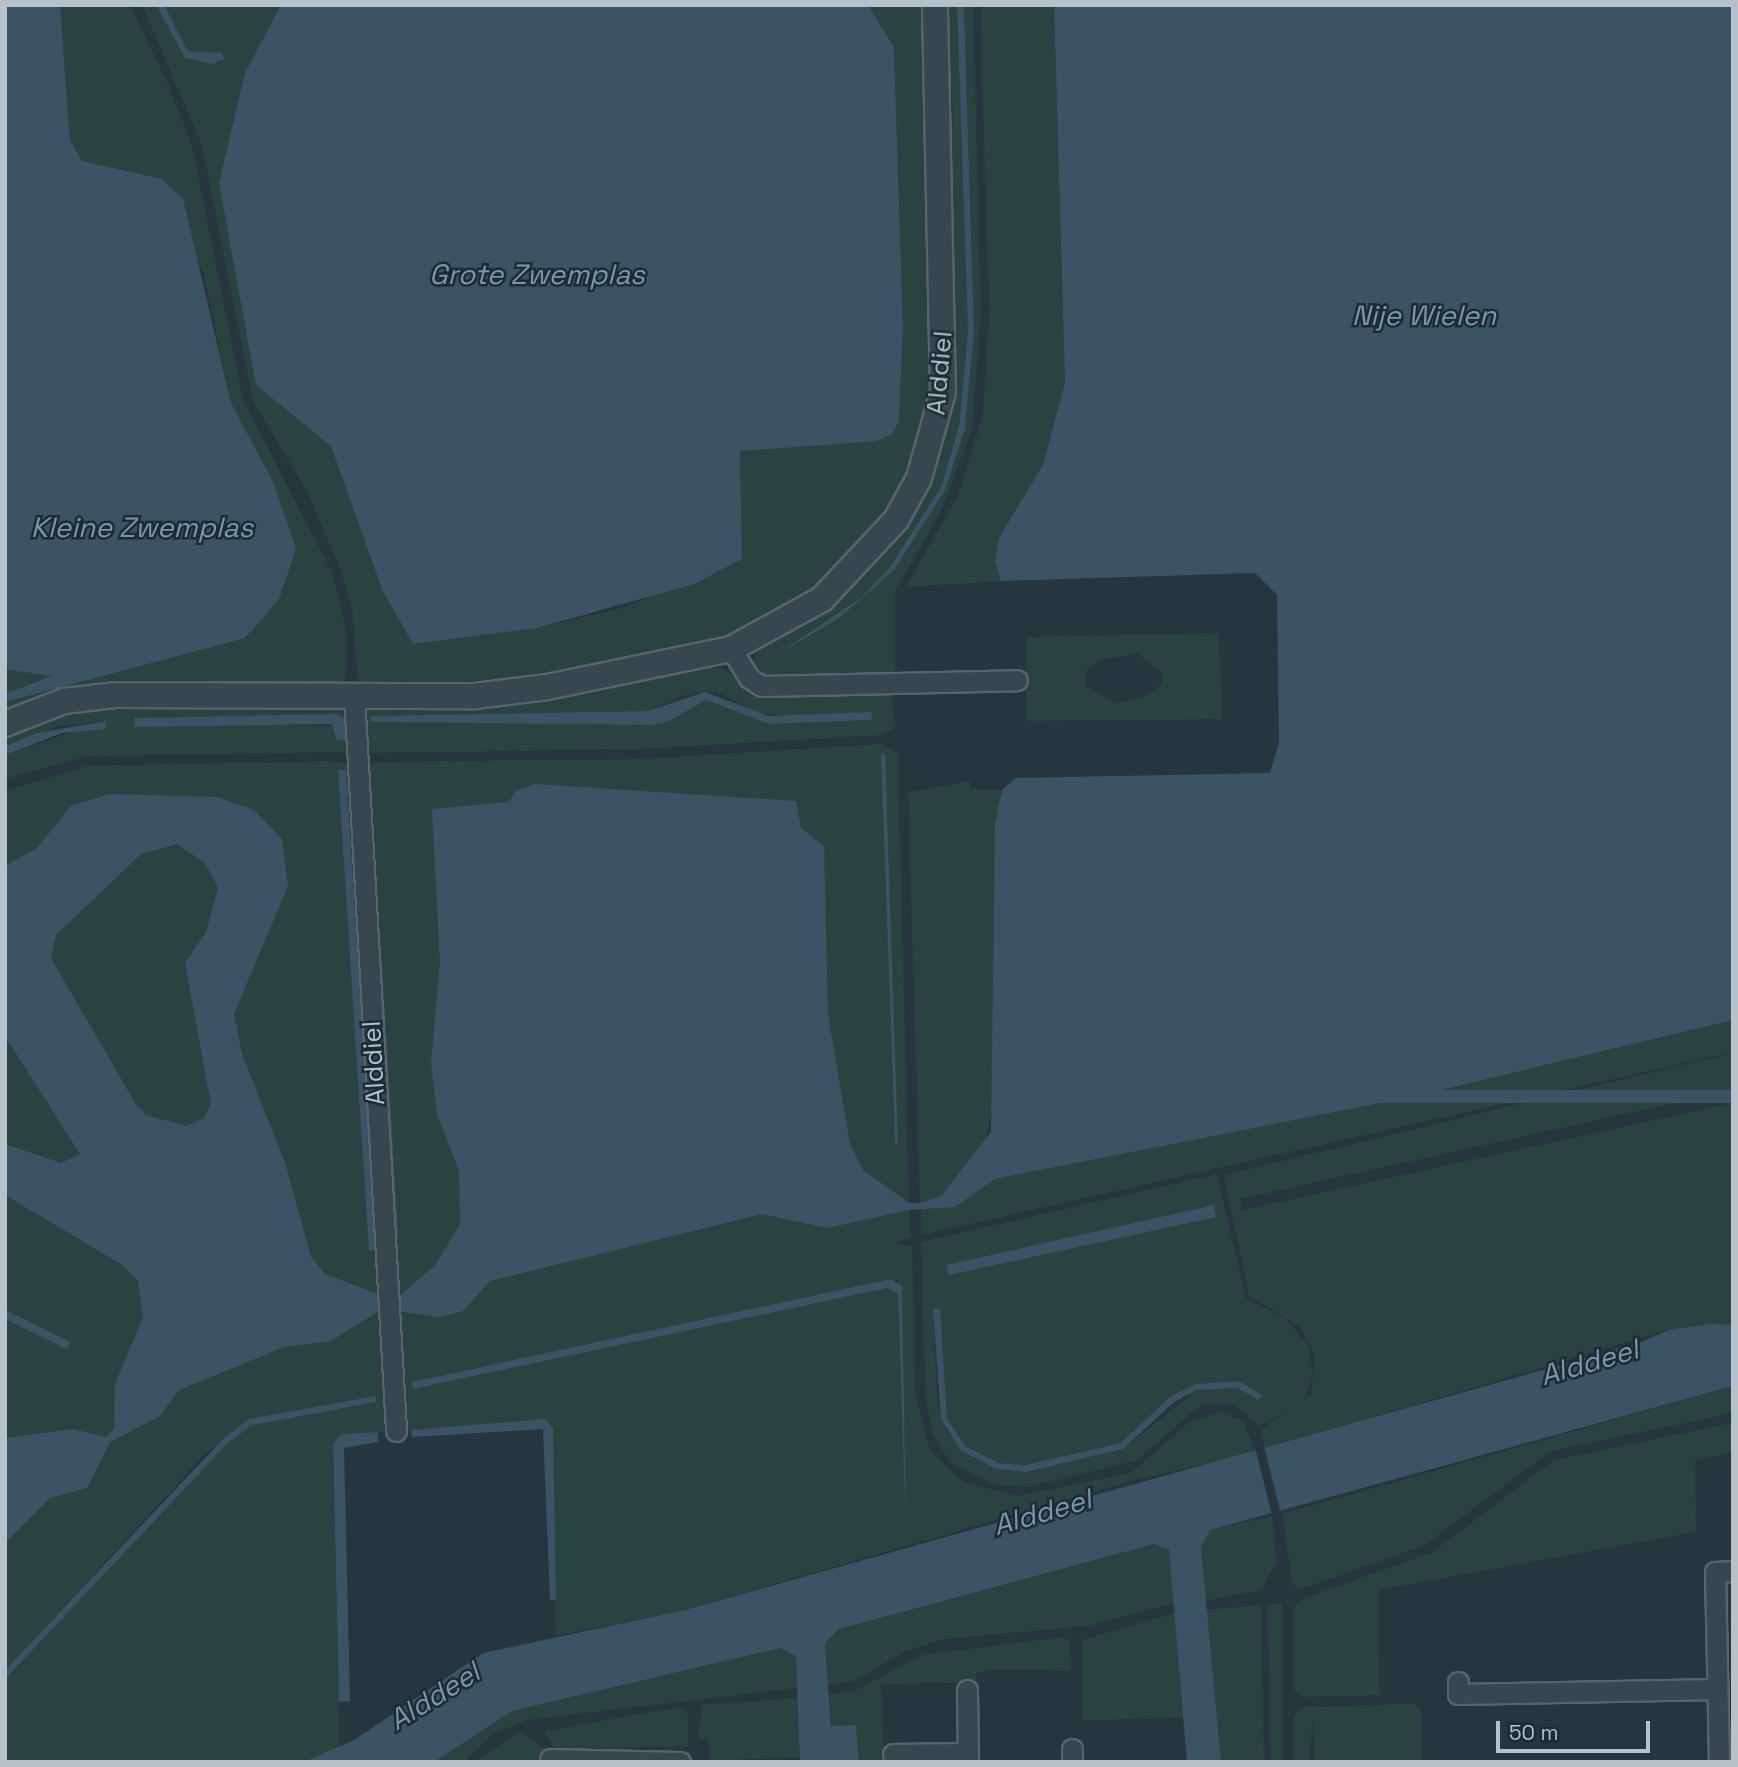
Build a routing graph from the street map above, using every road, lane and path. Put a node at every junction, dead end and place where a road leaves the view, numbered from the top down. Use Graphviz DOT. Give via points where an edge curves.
graph roads {
  1 [pos="936,5"];
  2 [pos="731,649"];
  3 [pos="1017,680"];
  4 [pos="354,695"];
  5 [pos="5,724"];
  6 [pos="396,1431"];
  7 [pos="1733,1571"];
  8 [pos="1458,1682"];
  9 [pos="967,1689"];
  10 [pos="1717,1689"];
  11 [pos="893,1754"];
  12 [pos="968,1757"];
  13 [pos="550,1759"];
  14 [pos="680,1762"];
  15 [pos="1719,1762"];
  1 -- 2 [label="street, Alddiel" via="946,349 934,434 896,520 854,570 785,623"];
  2 -- 3 [label="street" via="749,678 762,686"];
  2 -- 4 [label="street, Alddiel" via="475,696"];
  4 -- 5 [label="street, Alddiel" via="115,695 64,701"];
  4 -- 6 [label="street, Alddiel"];
  7 -- 10 [label="street" via="1715,1572"];
  8 -- 10 [label="street" via="1458,1695"];
  9 -- 12 [label="street"];
  10 -- 15 [label="street"];
  11 -- 12 [label="street"];
  13 -- 14 [label="street"];
}
